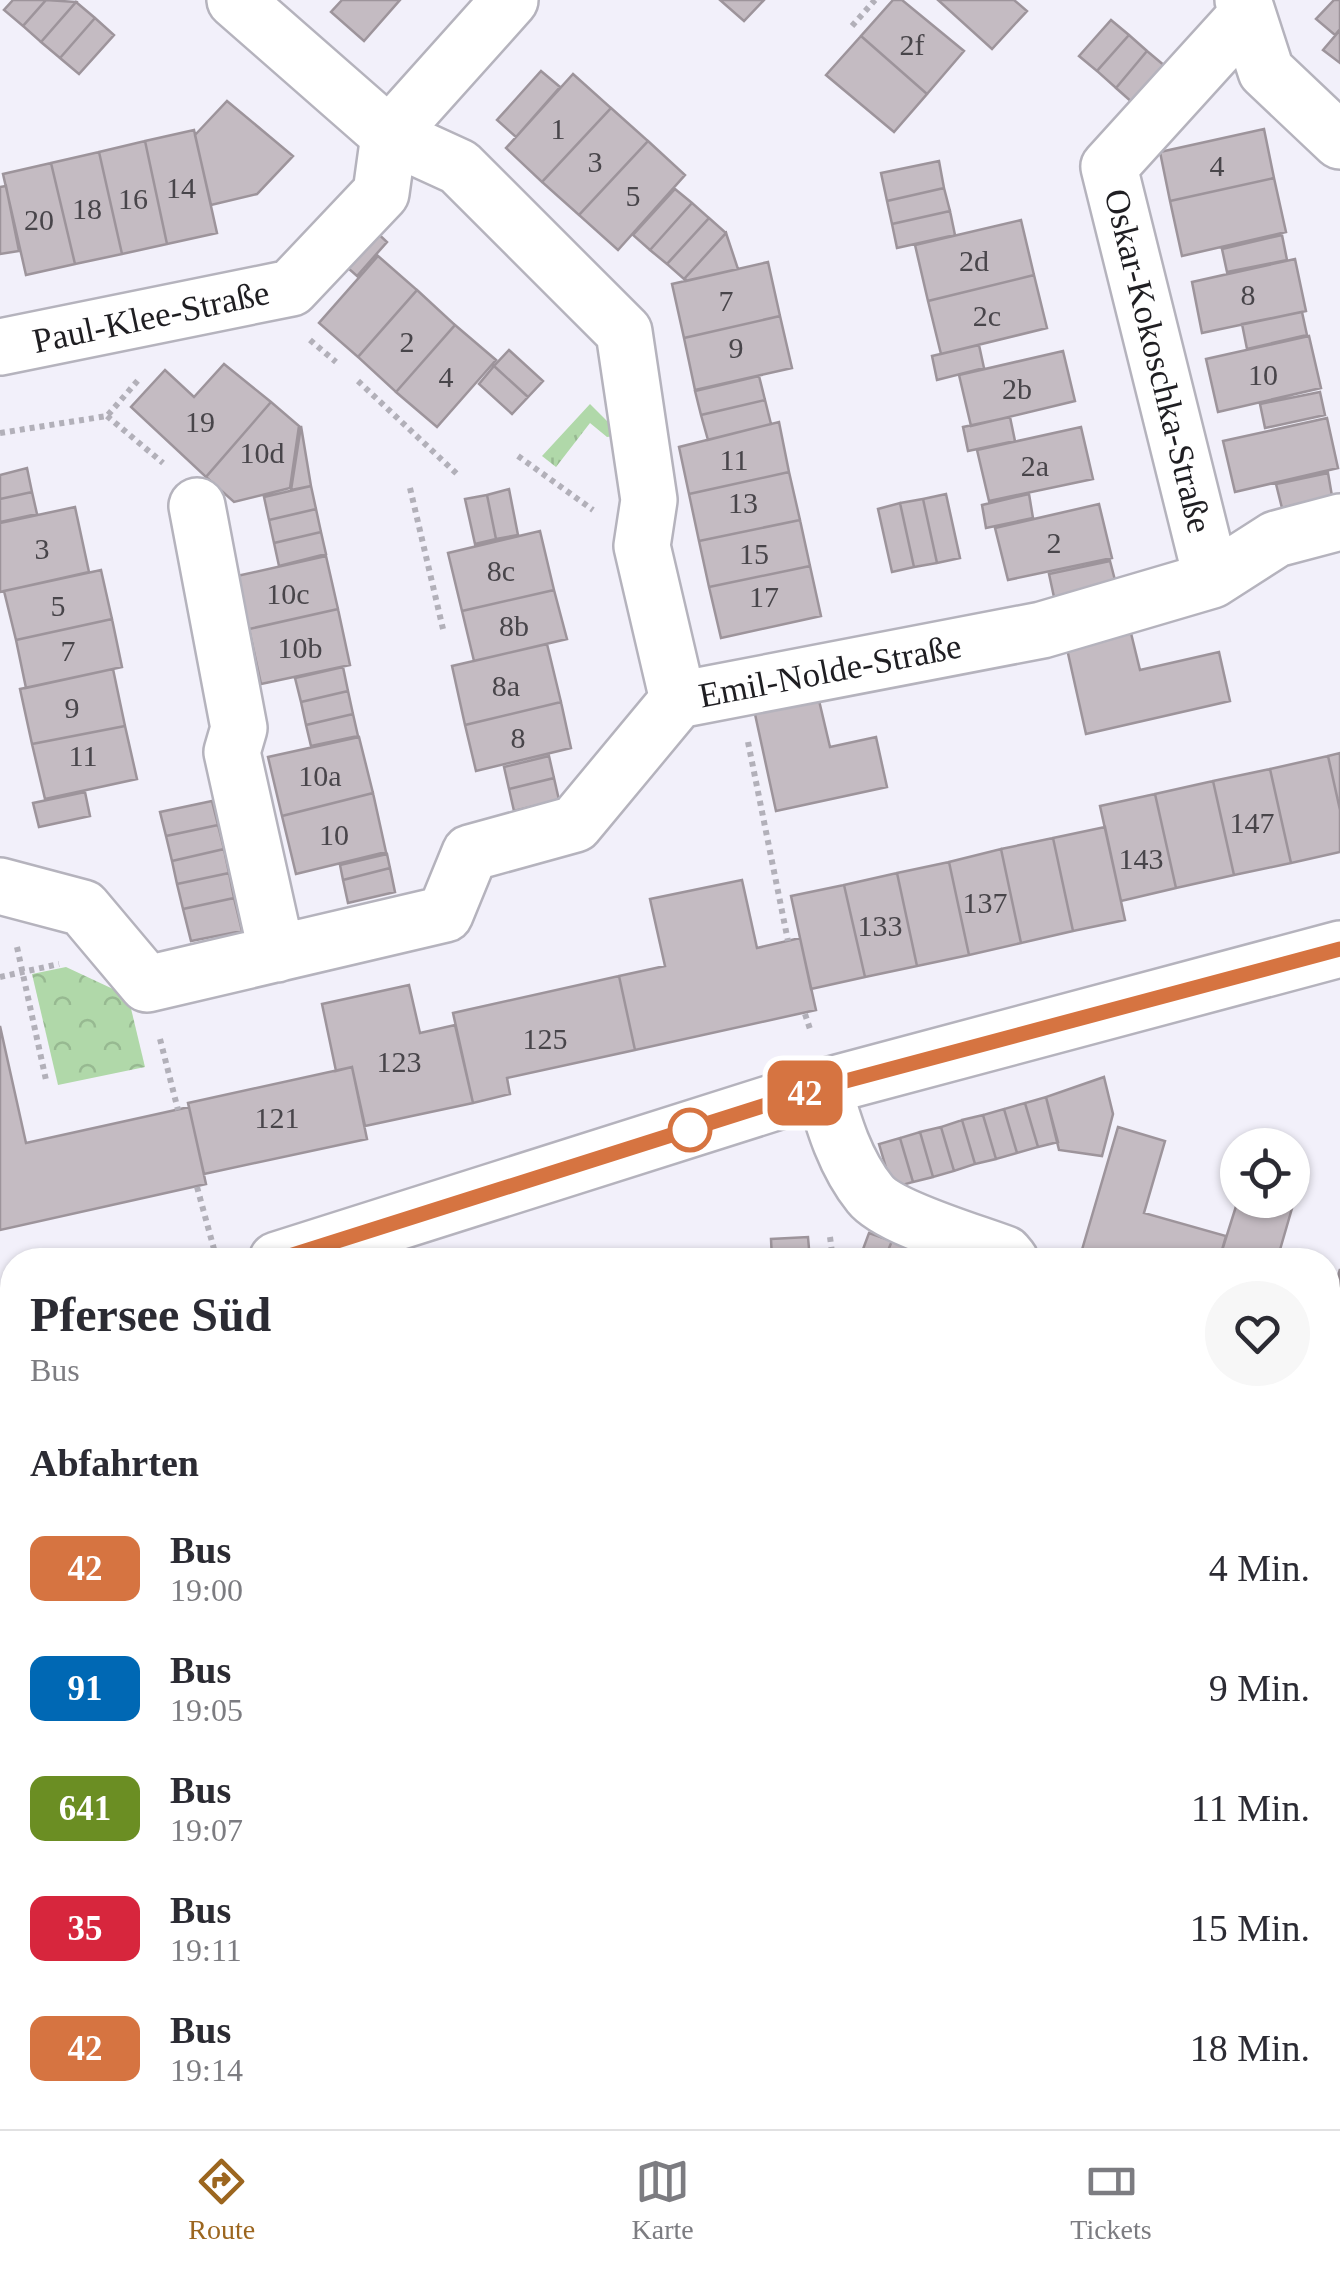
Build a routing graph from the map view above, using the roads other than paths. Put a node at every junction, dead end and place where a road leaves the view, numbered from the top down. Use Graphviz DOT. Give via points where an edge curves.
graph roads {
  1 [pos="235,0"];
  2 [pos="510,0"];
  3 [pos="1245,8"];
  4 [pos="389,135"];
  5 [pos="1340,141"];
  6 [pos="0,348"];
  7 [pos="197,506"];
  8 [pos="1340,522"];
  9 [pos="1212,580"];
  10 [pos="678,700"];
  11 [pos="0,886"];
  12 [pos="1340,949"];
  13 [pos="278,954"];
  14 [pos="823,1087"];
  15 [pos="315,1248"];
  16 [pos="989,1248"];
  1 -- 4 [label="street"];
  2 -- 4 [label="street"];
  3 -- 5 [label="street, Oskar-Kokoschka-Straße" via="1266,71"];
  3 -- 9 [label="street, Oskar-Kokoschka-Straße" via="1109,167"];
  4 -- 6 [label="street, Paul-Klee-Straße" via="381,193 291,288"];
  4 -- 10 [label="street" via="459,168 624,332 649,500 642,546"];
  7 -- 13 [label="street" via="238,728 232,752"];
  8 -- 9 [label="street, Emil-Nolde-Straße" via="1276,540"];
  9 -- 10 [label="street, Emil-Nolde-Straße" via="1042,630"];
  10 -- 13 [label="street, Emil-Nolde-Straße" via="575,824 470,853 445,914"];
  11 -- 13 [label="street, Emil-Nolde-Straße" via="83,908 147,984"];
  12 -- 14 [label="street"];
  14 -- 15 [label="street"];
  14 -- 16 [label="street" via="838,1140 872,1198"];
}
